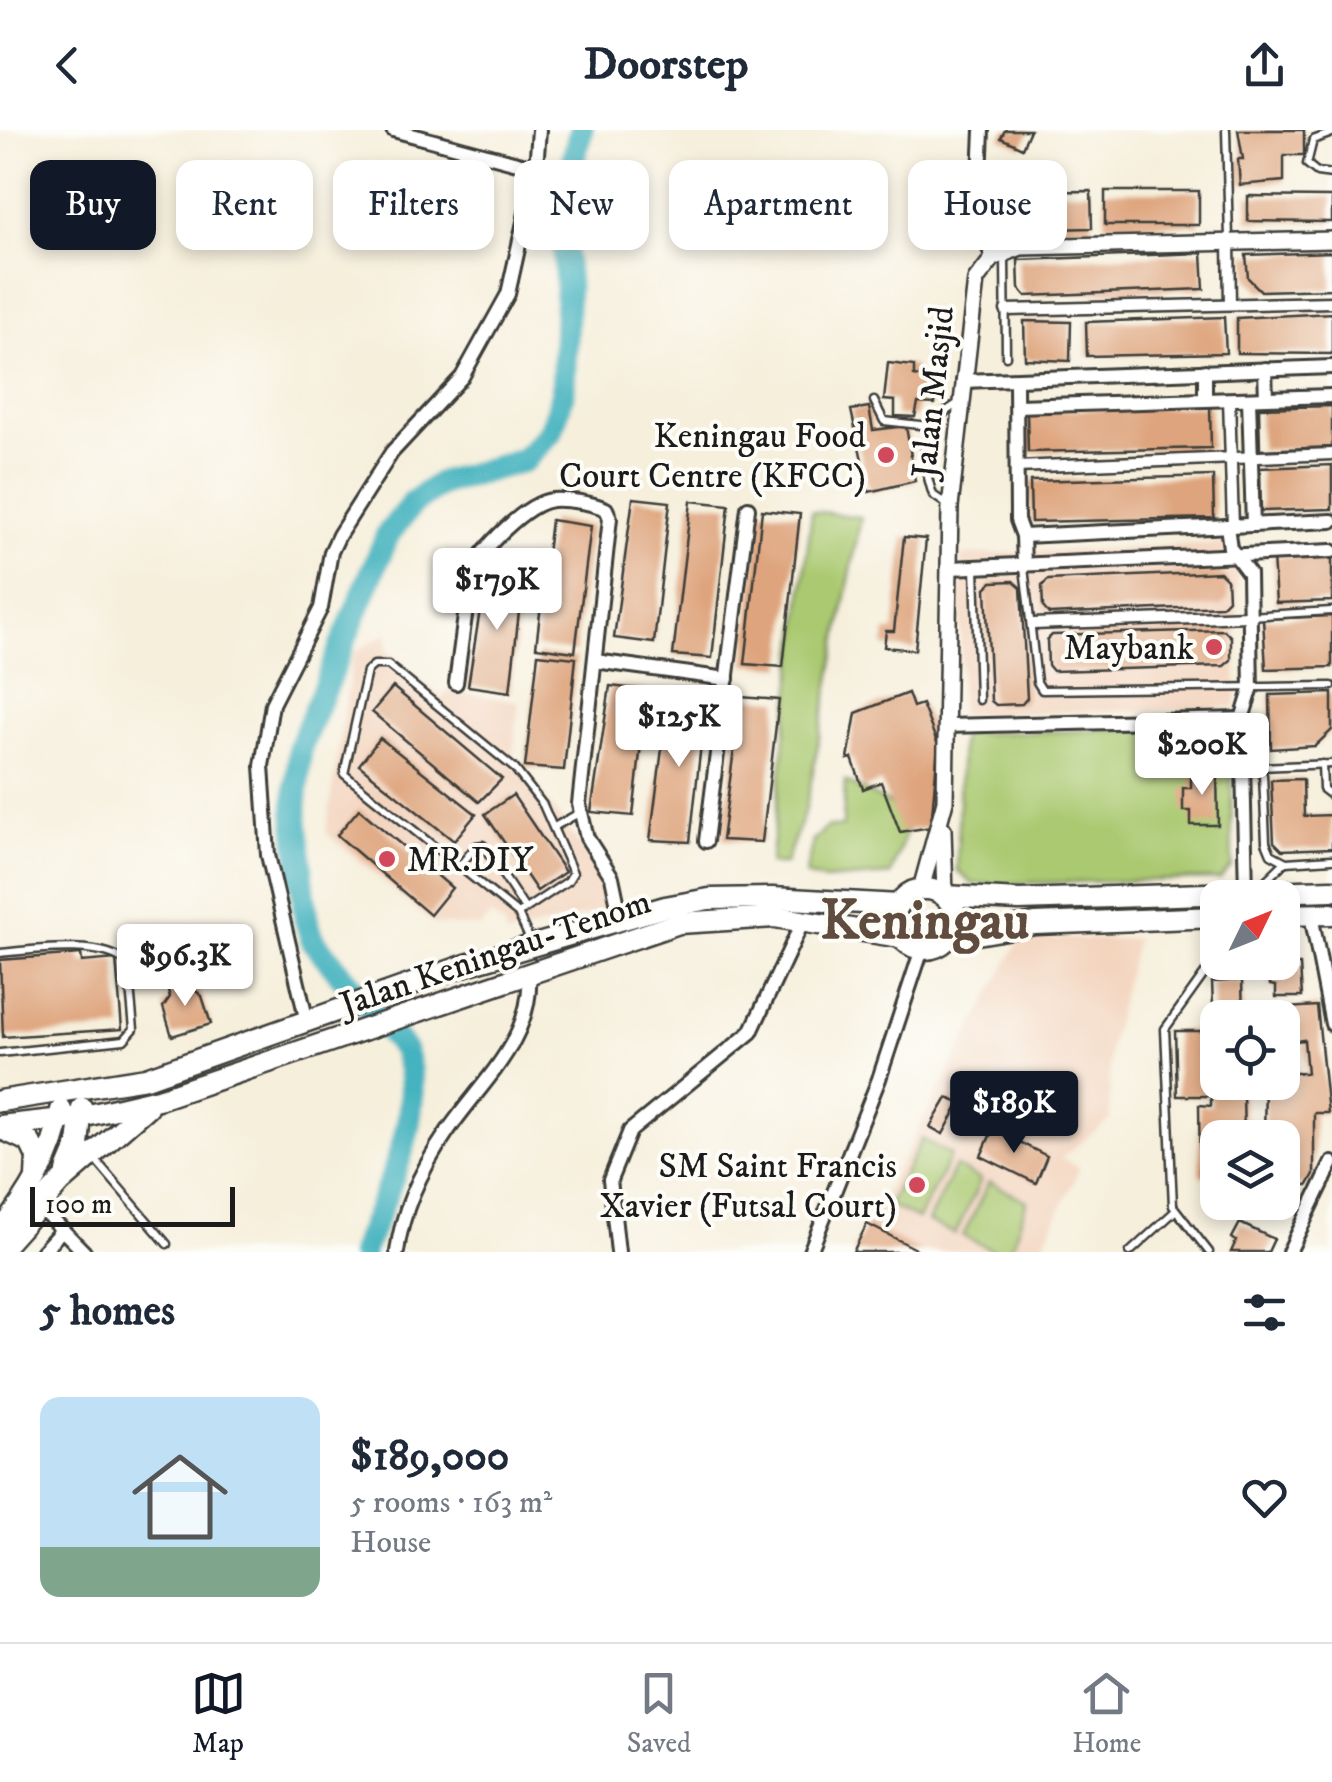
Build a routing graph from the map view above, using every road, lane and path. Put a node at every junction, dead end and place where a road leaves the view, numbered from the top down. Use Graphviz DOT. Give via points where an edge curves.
graph roads {
  1 [pos="393,130"];
  2 [pos="539,130"];
  3 [pos="982,130"];
  4 [pos="1226,130"];
  5 [pos="1332,133"];
  6 [pos="537,160"];
  7 [pos="514,162"];
  8 [pos="1332,174"];
  9 [pos="1332,240"];
  10 [pos="1229,242"];
  11 [pos="518,250"];
  12 [pos="999,255"];
  13 [pos="1332,302"];
  14 [pos="1230,304"];
  15 [pos="1006,310"];
  16 [pos="1006,356"];
  17 [pos="1332,367"];
  18 [pos="1265,369"];
  19 [pos="1205,371"];
  20 [pos="1016,380"];
  21 [pos="963,381"];
  22 [pos="1332,396"];
  23 [pos="1266,398"];
  24 [pos="1229,399"];
  25 [pos="1249,399"];
  26 [pos="1205,400"];
  27 [pos="874,402"];
  28 [pos="961,402"];
  29 [pos="1017,406"];
  30 [pos="929,426"];
  31 [pos="1332,454"];
  32 [pos="1231,458"];
  33 [pos="1251,458"];
  34 [pos="1017,468"];
  35 [pos="950,507"];
  36 [pos="748,508"];
  37 [pos="1332,521"];
  38 [pos="1253,525"];
  39 [pos="1230,526"];
  40 [pos="1023,536"];
  41 [pos="1332,550"];
  42 [pos="1236,555"];
  43 [pos="1024,566"];
  44 [pos="974,567"];
  45 [pos="950,568"];
  46 [pos="1332,611"];
  47 [pos="1248,616"];
  48 [pos="1033,624"];
  49 [pos="595,661"];
  50 [pos="726,679"];
  51 [pos="456,683"];
  52 [pos="1332,686"];
  53 [pos="1250,690"];
  54 [pos="980,700"];
  55 [pos="1242,720"];
  56 [pos="946,726"];
  57 [pos="1243,749"];
  58 [pos="1322,764"];
  59 [pos="1332,764"];
  60 [pos="1259,767"];
  61 [pos="1332,796"];
  62 [pos="580,813"];
  63 [pos="942,820"];
  64 [pos="554,827"];
  65 [pos="706,841"];
  66 [pos="1332,859"];
  67 [pos="1286,862"];
  68 [pos="459,867"];
  69 [pos="1248,880"];
  70 [pos="1264,880"];
  71 [pos="922,889"];
  72 [pos="1332,890"];
  73 [pos="1300,891"];
  74 [pos="1200,894"];
  75 [pos="945,896"];
  76 [pos="898,905"];
  77 [pos="521,912"];
  78 [pos="1322,914"];
  79 [pos="1200,918"];
  80 [pos="621,920"];
  81 [pos="803,921"];
  82 [pos="901,936"];
  83 [pos="948,939"];
  84 [pos="532,946"];
  85 [pos="922,949"];
  86 [pos="0,953"];
  87 [pos="529,973"];
  88 [pos="1200,980"];
  89 [pos="307,1022"];
  90 [pos="1332,1024"];
  91 [pos="0,1052"];
  92 [pos="74,1092"];
  93 [pos="162,1098"];
  94 [pos="0,1100"];
  95 [pos="81,1117"];
  96 [pos="59,1120"];
  97 [pos="0,1128"];
  98 [pos="90,1154"];
  99 [pos="1332,1162"];
  100 [pos="36,1179"];
  101 [pos="61,1182"];
  102 [pos="40,1208"];
  103 [pos="1176,1211"];
  104 [pos="62,1230"];
  105 [pos="0,1233"];
  106 [pos="167,1244"];
  107 [pos="0,1250"];
  108 [pos="42,1252"];
  109 [pos="84,1252"];
  110 [pos="398,1252"];
  111 [pos="618,1252"];
  112 [pos="810,1252"];
  113 [pos="1130,1252"];
  114 [pos="1209,1252"];
  115 [pos="1289,1252"];
  1 -- 7 [label="street"];
  2 -- 6 [label="street"];
  3 -- 12 [label="street" via="978,223"];
  4 -- 10 [label="lane"];
  5 -- 8 [label="lane" via="1312,140 1307,164"];
  9 -- 10 [label="street"];
  10 -- 12 [label="street" via="1021,248"];
  10 -- 14 [label="street"];
  11 -- 89 [label="street" via="508,294 462,377 392,452 339,535 321,608 272,704 262,766 268,854"];
  12 -- 15 [label="lane"];
  12 -- 21 [label="street, Jalan Masjid" via="976,280"];
  13 -- 14 [label="street"];
  14 -- 15 [label="street"];
  15 -- 16 [label="lane"];
  17 -- 18 [label="street"];
  18 -- 19 [label="street"];
  18 -- 23 [label="street"];
  19 -- 20 [label="street"];
  19 -- 26 [label="street"];
  20 -- 21 [label="street"];
  20 -- 29 [label="street"];
  21 -- 28 [label="street, Jalan Masjid"];
  22 -- 23 [label="street"];
  23 -- 25 [label="street"];
  24 -- 25 [label="street"];
  24 -- 26 [label="street"];
  24 -- 32 [label="street"];
  25 -- 33 [label="street"];
  26 -- 29 [label="street"];
  27 -- 30 [label="lane" via="884,421"];
  28 -- 30 [label="lane"];
  28 -- 35 [label="street, Jalan Masjid"];
  29 -- 34 [label="street"];
  30 -- 35 [label="lane" via="925,470 932,496"];
  31 -- 33 [label="street"];
  32 -- 33 [label="street"];
  32 -- 34 [label="street"];
  32 -- 39 [label="street"];
  33 -- 38 [label="street"];
  34 -- 40 [label="street"];
  35 -- 45 [label="street, Jalan Masjid"];
  36 -- 50 [label="street"];
  37 -- 38 [label="street"];
  38 -- 39 [label="street"];
  39 -- 40 [label="street"];
  39 -- 42 [label="street"];
  40 -- 43 [label="street"];
  41 -- 42 [label="street"];
  42 -- 43 [label="street"];
  42 -- 47 [label="street" via="1250,572"];
  43 -- 44 [label="street"];
  43 -- 48 [label="lane"];
  44 -- 45 [label="street"];
  44 -- 54 [label="lane"];
  45 -- 56 [label="street, Jalan Masjid"];
  46 -- 47 [label="lane"];
  47 -- 48 [label="street"];
  47 -- 53 [label="street"];
  48 -- 53 [label="lane" via="1037,682 1050,693"];
  49 -- 50 [label="street"];
  49 -- 51 [label="street" via="610,518 597,505 552,500 478,556"];
  49 -- 62 [label="street"];
  50 -- 65 [label="street"];
  52 -- 53 [label="lane"];
  53 -- 55 [label="street"];
  55 -- 56 [label="street"];
  55 -- 57 [label="street"];
  56 -- 63 [label="street, Jalan Masjid"];
  57 -- 60 [label="lane"];
  57 -- 69 [label="street"];
  58 -- 59 [label="lane"];
  58 -- 60 [label="lane"];
  58 -- 61 [label="lane" via="1323,788"];
  60 -- 67 [label="lane" via="1266,842"];
  62 -- 64 [label="lane"];
  62 -- 80 [label="street" via="587,838 608,868"];
  63 -- 71 [label="street"];
  63 -- 75 [label="street"];
  64 -- 68 [label="lane" via="508,761 388,666 374,664 344,774"];
  64 -- 77 [label="lane" via="573,872"];
  66 -- 67 [label="lane"];
  67 -- 70 [label="lane"];
  68 -- 77 [label="lane"];
  68 -- 77 [label="lane" via="482,845"];
  71 -- 75 [label="main road"];
  71 -- 76 [label="main road"];
  72 -- 73 [label="main road"];
  74 -- 75 [label="main road"];
  75 -- 83 [label="main road" via="955,912"];
  76 -- 80 [label="main road, Jalan Keningau-Tenom" via="709,899"];
  76 -- 82 [label="main road"];
  77 -- 84 [label="lane"];
  78 -- 90 [label="street"];
  79 -- 83 [label="main road" via="1034,924"];
  80 -- 84 [label="main road, Jalan Keningau-Tenom"];
  81 -- 82 [label="main road, Jalan Keningau-Tenom"];
  81 -- 87 [label="main road, Jalan Keningau-Tenom" via="740,916 679,923"];
  81 -- 111 [label="street" via="751,1032 630,1130 610,1180"];
  82 -- 85 [label="main road"];
  83 -- 85 [label="main road"];
  84 -- 89 [label="main road, Jalan Keningau-Tenom"];
  85 -- 112 [label="street" via="880,1079"];
  86 -- 91 [label="lane" via="62,948 118,956 128,965 134,1029 124,1040"];
  87 -- 93 [label="main road, Jalan Keningau-Tenom"];
  87 -- 110 [label="street" via="531,994 519,1032 427,1165"];
  88 -- 103 [label="lane" via="1165,1029"];
  89 -- 92 [label="main road, Jalan Keningau-Tenom" via="146,1078"];
  92 -- 94 [label="main road, Jalan Keningau-Tenom"];
  92 -- 95 [label="main road"];
  92 -- 96 [label="main road"];
  93 -- 95 [label="main road, Jalan Keningau-Tenom"];
  93 -- 98 [label="main road"];
  95 -- 96 [label="main road, Jalan Keningau-Tenom"];
  95 -- 101 [label="main road"];
  96 -- 97 [label="main road, Jalan Keningau-Tenom"];
  96 -- 100 [label="main road"];
  97 -- 100 [label="main road" via="30,1142"];
  98 -- 101 [label="main road"];
  98 -- 106 [label="lane"];
  99 -- 115 [label="street"];
  100 -- 105 [label="main road"];
  101 -- 102 [label="main road"];
  102 -- 104 [label="street"];
  102 -- 107 [label="main road"];
  103 -- 113 [label="lane"];
  103 -- 114 [label="lane"];
  104 -- 108 [label="street"];
  104 -- 109 [label="street"];
}
